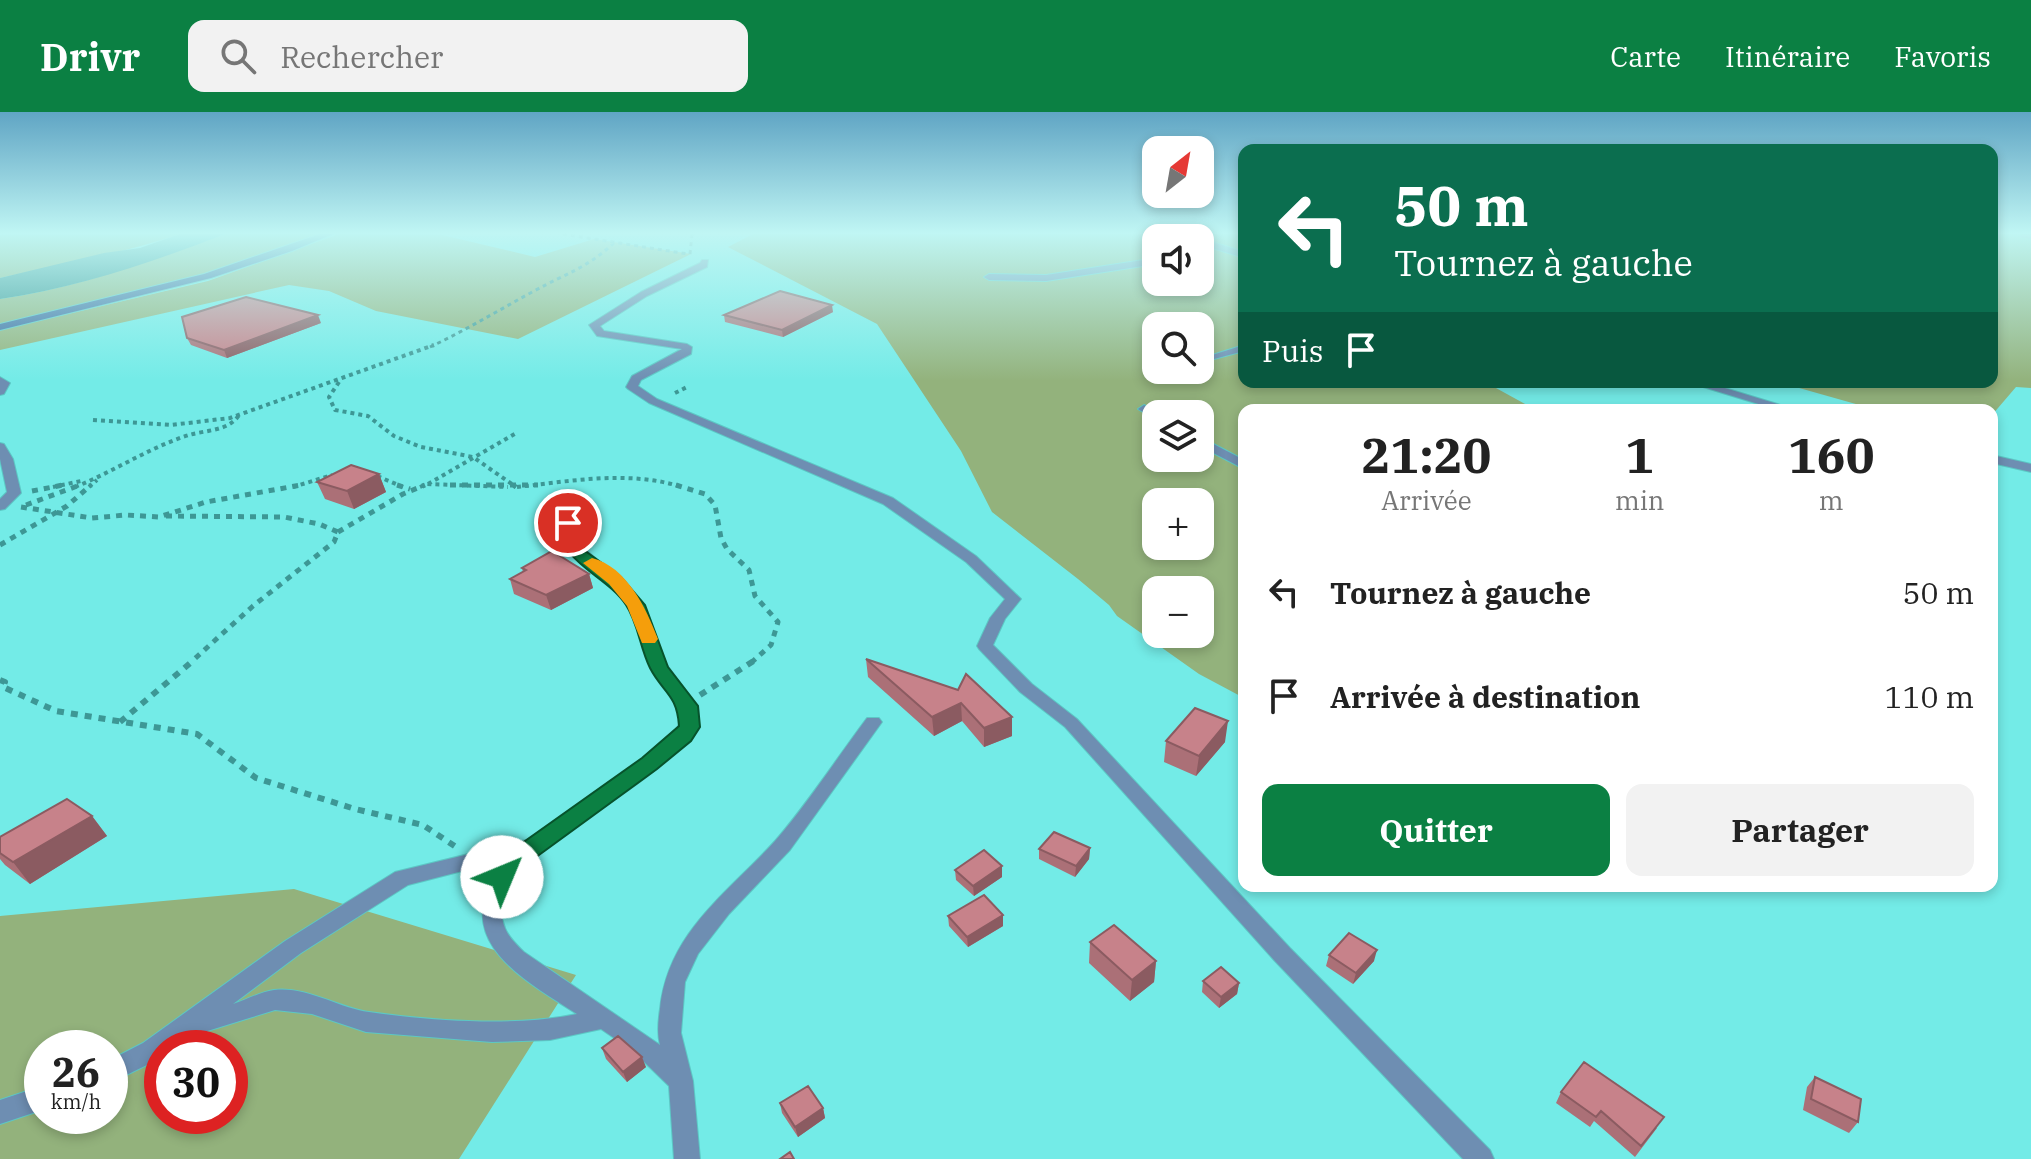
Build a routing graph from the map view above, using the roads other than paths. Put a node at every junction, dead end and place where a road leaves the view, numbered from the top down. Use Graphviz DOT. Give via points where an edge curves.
graph roads {
  1 [pos="187,283"];
  2 [pos="668,283"];
  3 [pos="0,327"];
  4 [pos="1238,350"];
  5 [pos="1214,356"];
  6 [pos="0,380"];
  7 [pos="1714,388"];
  8 [pos="0,392"];
  9 [pos="1770,404"];
  10 [pos="0,447"];
  11 [pos="1214,449"];
  12 [pos="1998,460"];
  13 [pos="1238,462"];
  14 [pos="2031,468"];
  15 [pos="8,503"];
  16 [pos="568,523"];
  17 [pos="873,722"];
  18 [pos="534,846"];
  19 [pos="603,1018"];
  20 [pos="179,1030"];
  21 [pos="186,1030"];
  22 [pos="681,1081"];
  23 [pos="24,1104"];
  24 [pos="0,1112"];
  25 [pos="687,1159"];
  26 [pos="1481,1159"];
  1 -- 3 [label="street"];
  2 -- 26 [label="street" via="594,325 601,334 687,347 687,352 636,378 632,387 653,401 888,501 971,559 1013,599 985,646 1071,723 1282,954"];
  4 -- 5 [label="street"];
  6 -- 8 [label="street"];
  7 -- 9 [label="street"];
  10 -- 15 [label="street" via="10,465"];
  11 -- 13 [label="street"];
  12 -- 14 [label="street"];
  16 -- 18 [label="street" via="567,538 578,553 636,605 659,668 686,703 690,727"];
  17 -- 22 [label="street" via="783,845 690,948 674,982 669,1033"];
  18 -- 19 [label="street" via="502,877 494,894 494,931 516,958"];
  18 -- 20 [label="street" via="402,878 293,947"];
  19 -- 21 [label="street" via="550,1030 476,1031 366,1022 312,1004 275,1000"];
  19 -- 22 [label="street"];
  22 -- 25 [label="street"];
  23 -- 24 [label="street"];
}
